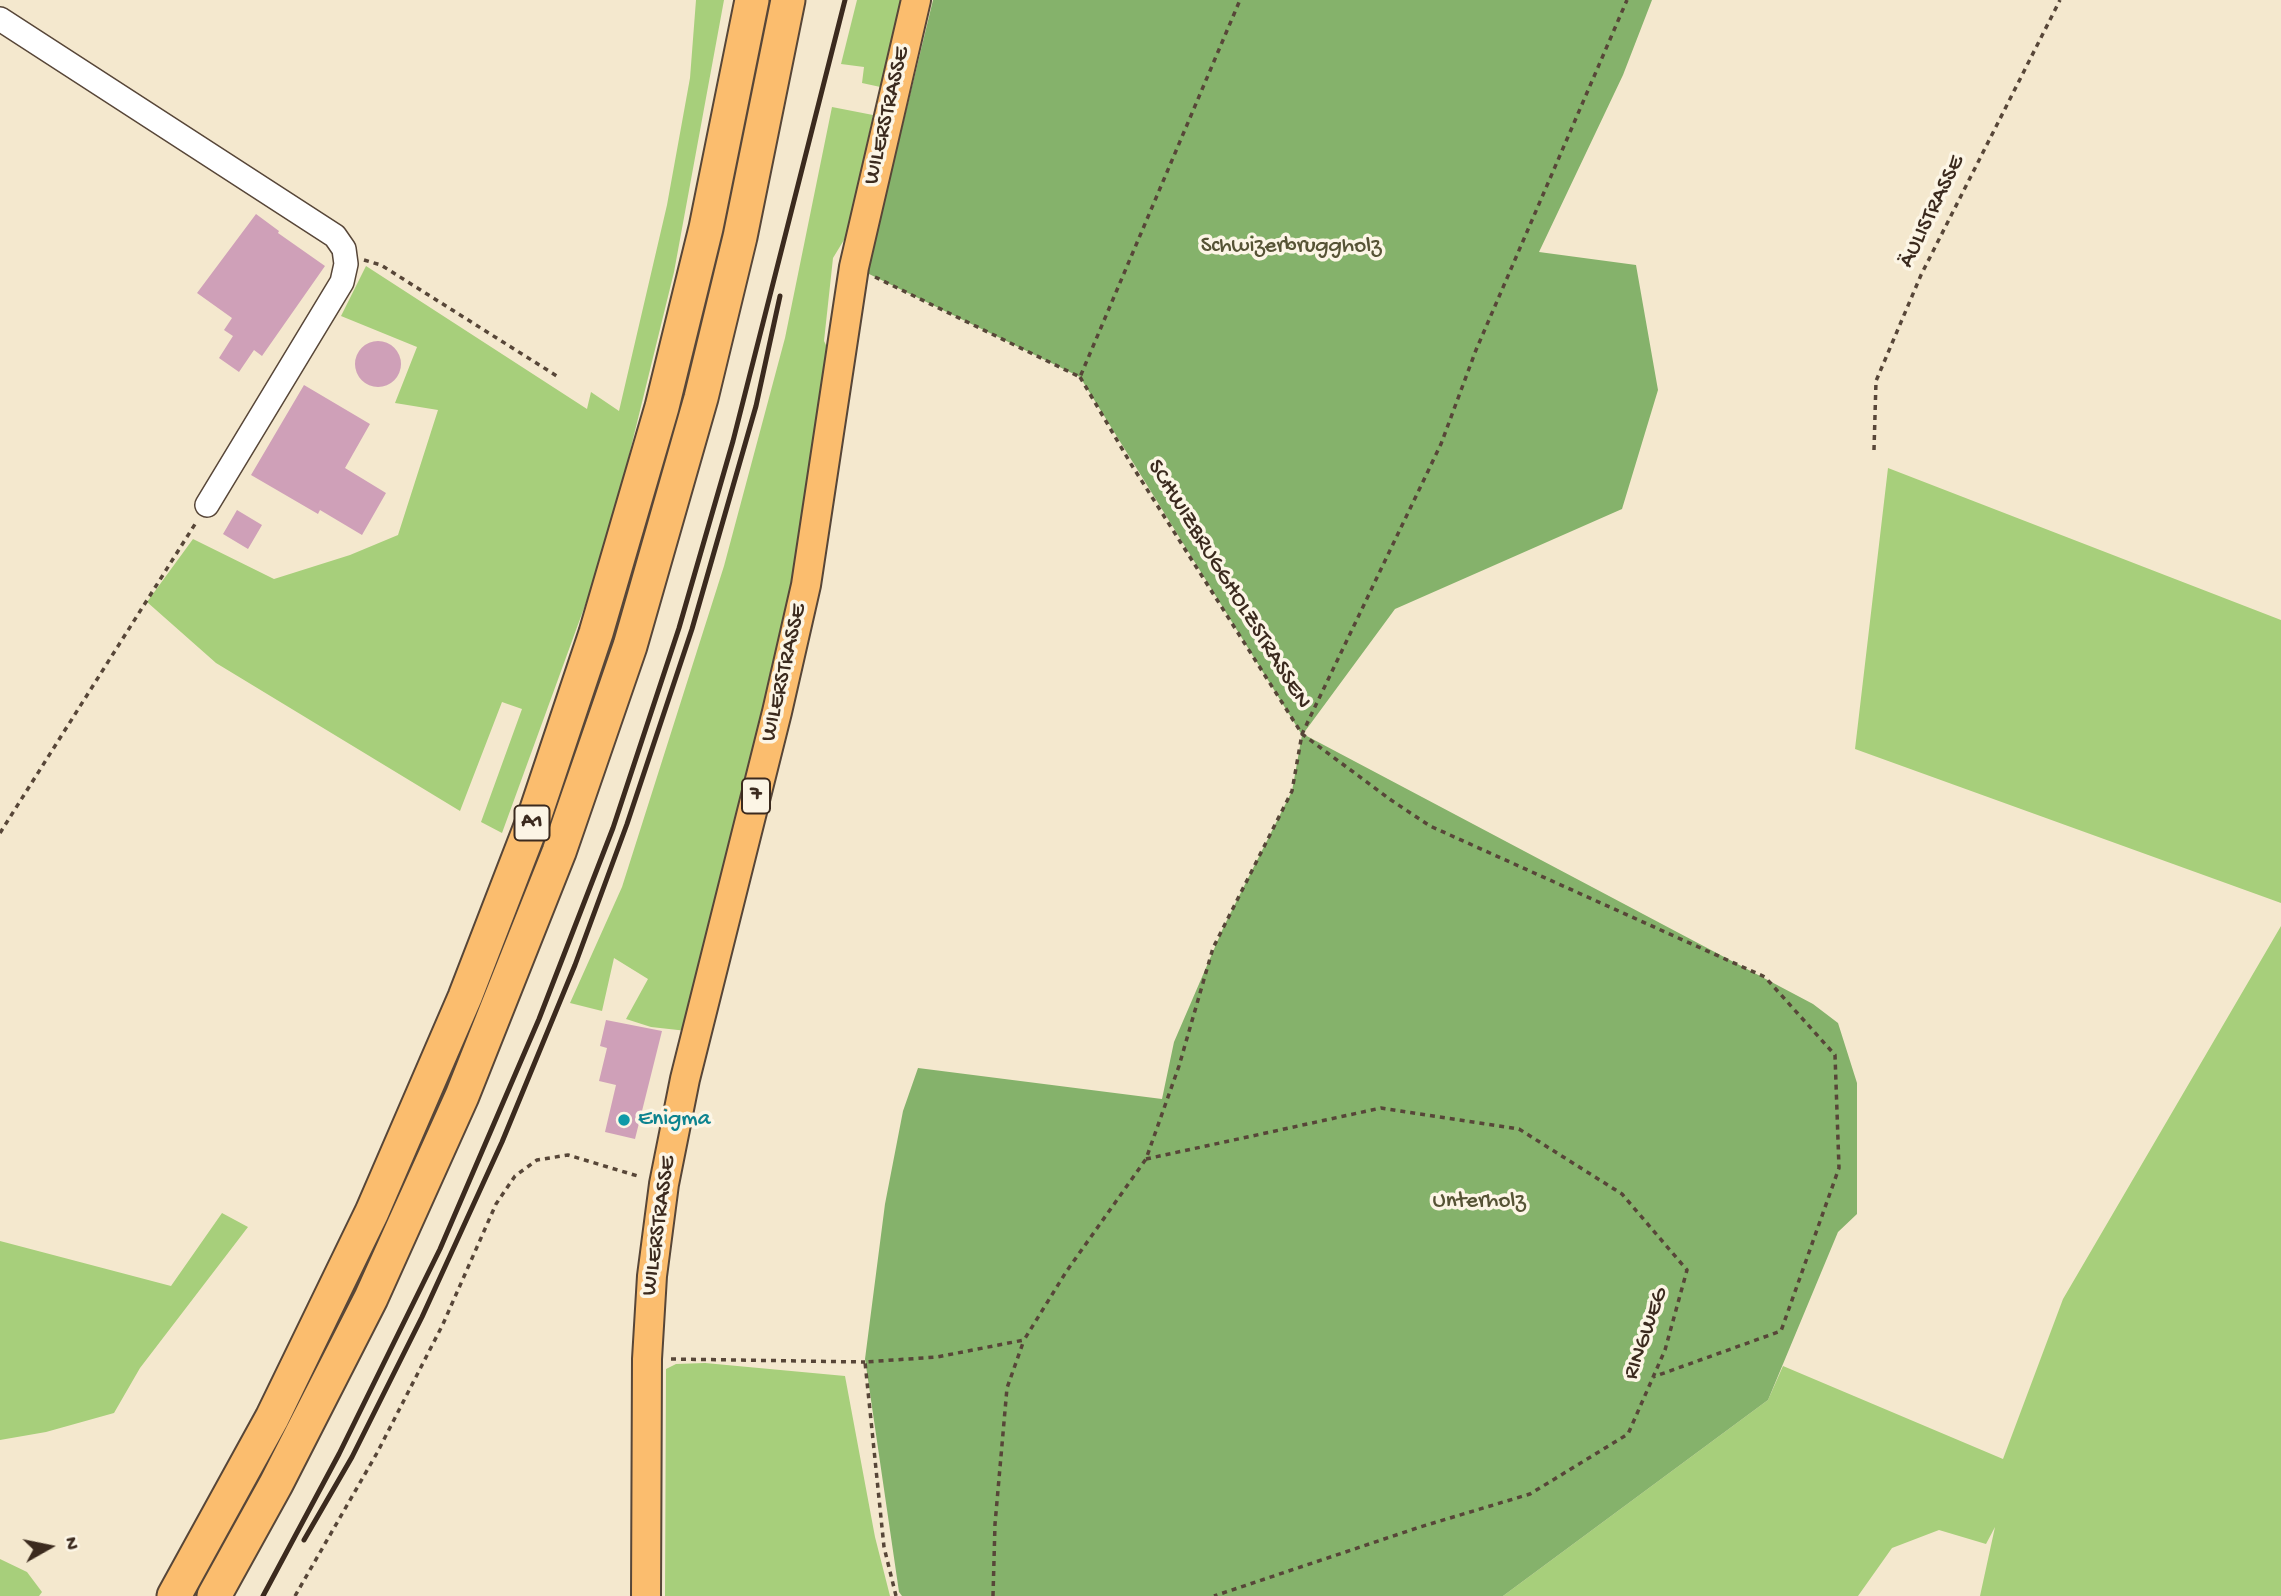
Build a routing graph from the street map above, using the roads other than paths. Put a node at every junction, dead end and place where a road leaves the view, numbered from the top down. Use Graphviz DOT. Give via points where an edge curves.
graph roads {
  1 [pos="752,0"];
  2 [pos="788,0"];
  3 [pos="916,0"];
  4 [pos="0,19"];
  5 [pos="207,505"];
  6 [pos="174,1596"];
  7 [pos="214,1596"];
  8 [pos="646,1596"];
  1 -- 6 [label="highway, A1" via="706,228 662,407 596,633 533,821 465,997 372,1212 272,1418"];
  2 -- 7 [label="highway, A1" via="740,237 701,398 630,646 564,839 467,1084 382,1274"];
  3 -- 8 [label="main road, WILERSTRASSE / 7" via="854,267 803,598 685,1079 664,1184 647,1359"];
  4 -- 5 [label="street" via="335,236 344,249 342,282"];
}
